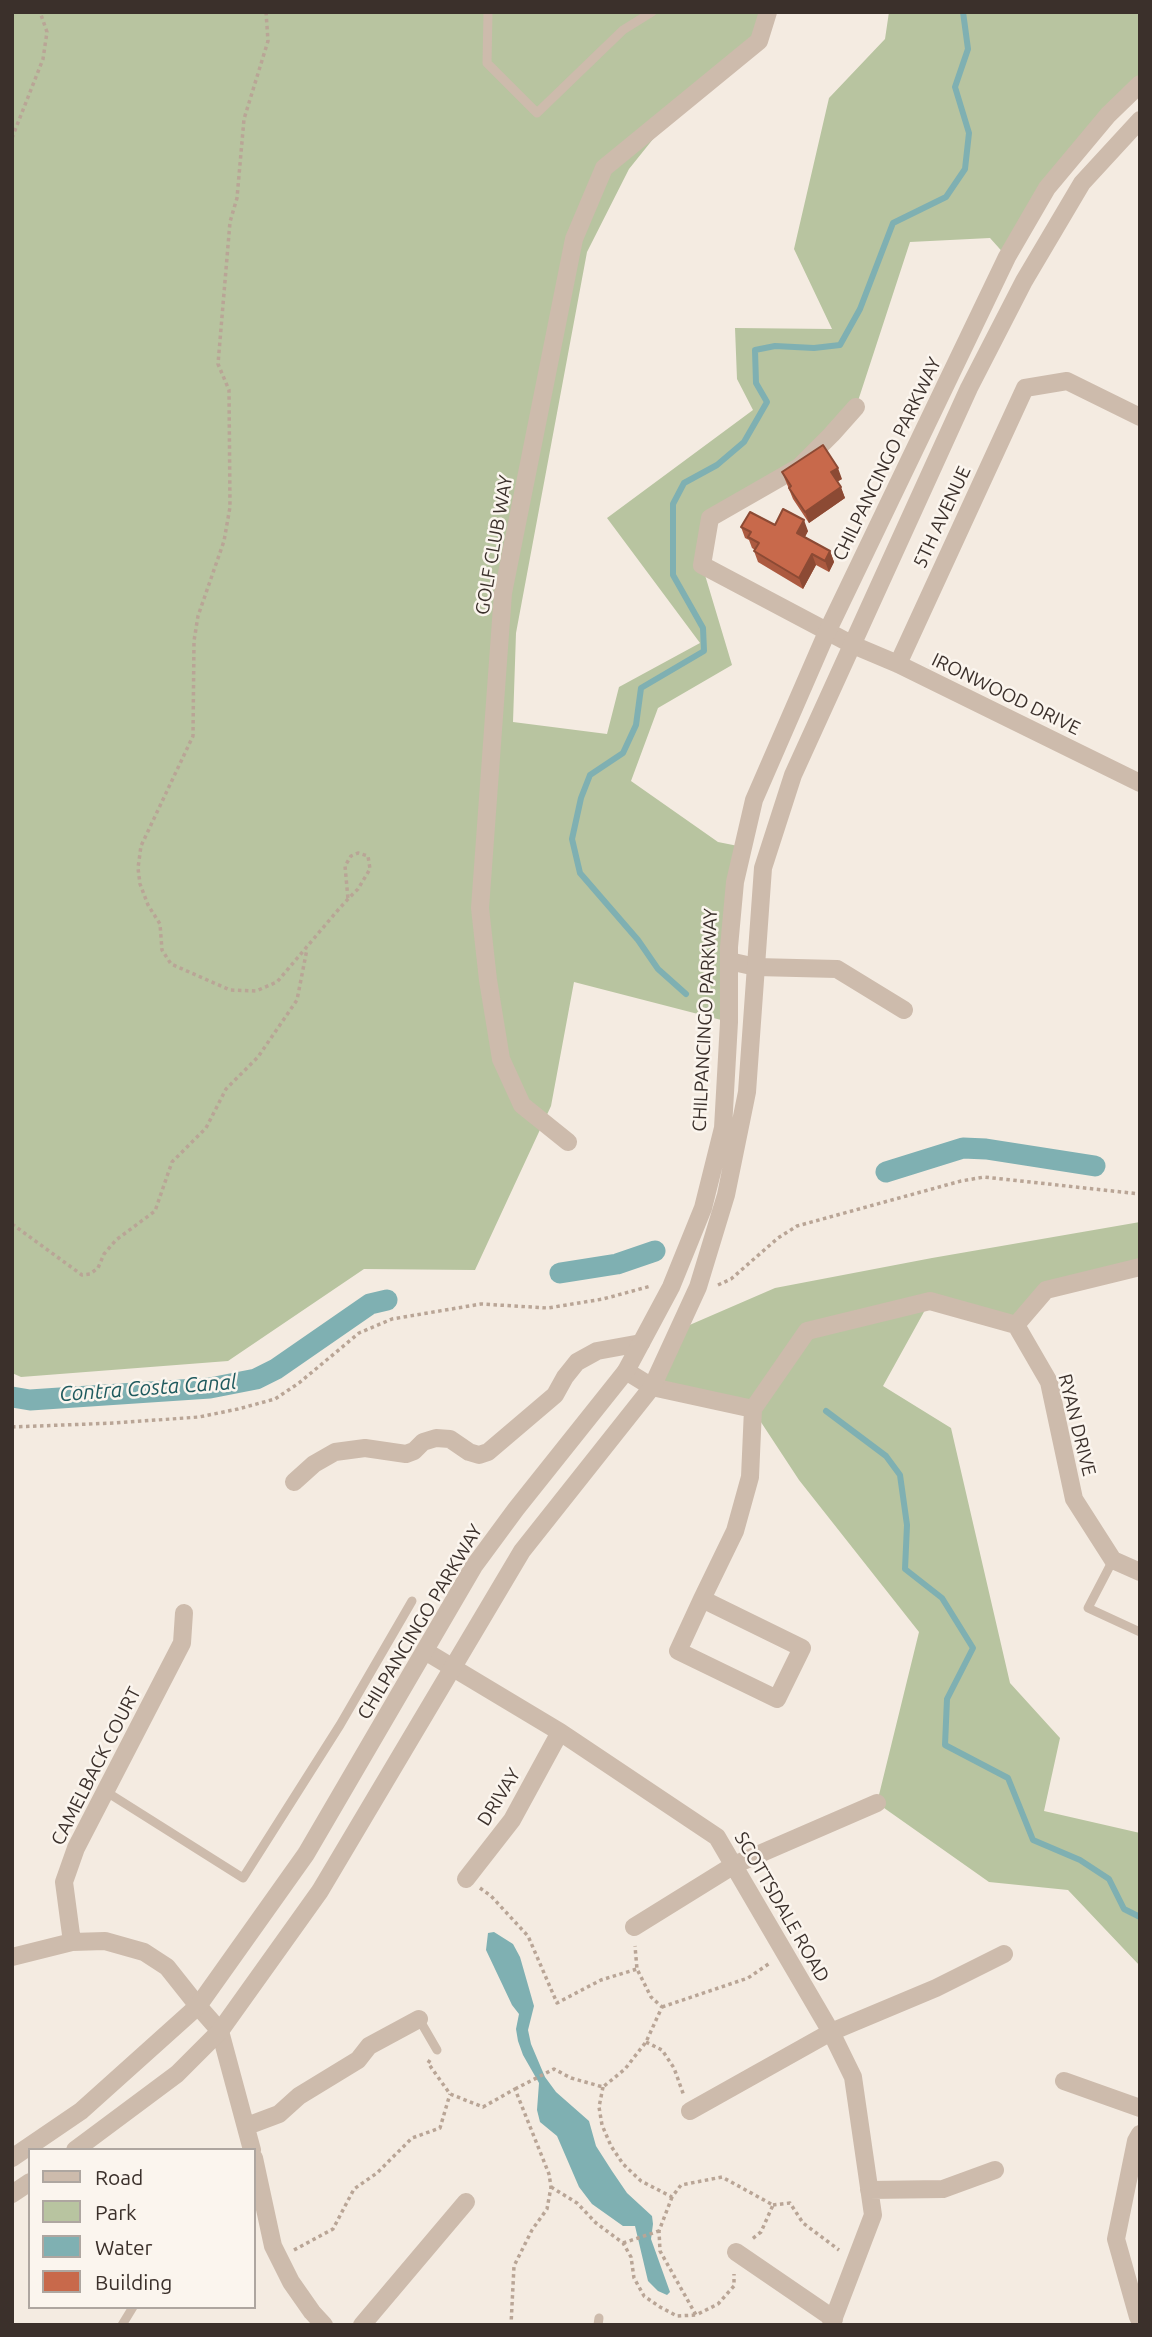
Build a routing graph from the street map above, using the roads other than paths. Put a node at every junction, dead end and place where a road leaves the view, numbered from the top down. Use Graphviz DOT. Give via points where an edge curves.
graph roads {
  1 [pos="488,12"];
  2 [pos="652,12"];
  3 [pos="768,12"];
  4 [pos="1140,84"];
  5 [pos="1140,120"];
  6 [pos="856,407"];
  7 [pos="1140,417"];
  8 [pos="827,632"];
  9 [pos="853,645"];
  10 [pos="898,664"];
  11 [pos="1140,783"];
  12 [pos="729,961"];
  13 [pos="756,967"];
  14 [pos="904,1010"];
  15 [pos="568,1142"];
  16 [pos="1140,1267"];
  17 [pos="1016,1325"];
  18 [pos="641,1343"];
  19 [pos="626,1371"];
  20 [pos="653,1387"];
  21 [pos="753,1409"];
  22 [pos="294,1482"];
  23 [pos="1113,1560"];
  24 [pos="1140,1572"];
  25 [pos="702,1599"];
  26 [pos="412,1601"];
  27 [pos="184,1613"];
  28 [pos="1140,1632"];
  29 [pos="425,1651"];
  30 [pos="453,1668"];
  31 [pos="560,1732"];
  32 [pos="105,1791"];
  33 [pos="877,1803"];
  34 [pos="734,1865"];
  35 [pos="466,1879"];
  36 [pos="634,1927"];
  37 [pos="72,1942"];
  38 [pos="1004,1954"];
  39 [pos="12,1956"];
  40 [pos="198,2006"];
  41 [pos="419,2019"];
  42 [pos="220,2031"];
  43 [pos="831,2032"];
  44 [pos="437,2050"];
  45 [pos="1064,2081"];
  46 [pos="1140,2108"];
  47 [pos="690,2111"];
  48 [pos="247,2126"];
  49 [pos="1140,2134"];
  50 [pos="78,2148"];
  51 [pos="252,2148"];
  52 [pos="12,2158"];
  53 [pos="995,2170"];
  54 [pos="256,2182"];
  55 [pos="28,2183"];
  56 [pos="869,2190"];
  57 [pos="12,2194"];
  58 [pos="466,2202"];
  59 [pos="258,2207"];
  60 [pos="736,2252"];
  61 [pos="132,2309"];
  62 [pos="1138,2320"];
  63 [pos="833,2322"];
  64 [pos="122,2325"];
  65 [pos="324,2325"];
  66 [pos="362,2325"];
  1 -- 2 [label="lane" via="486,63 537,113 623,30"];
  3 -- 15 [label="street, GOLF CLUB WAY" via="759,41 604,168 574,239 503,593 480,908 488,980 501,1059 522,1105"];
  4 -- 8 [label="street, CHILPANCINGO PARKWAY" via="1047,188 1007,257"];
  5 -- 9 [label="street, CHILPANCINGO PARKWAY" via="1082,183 1024,281"];
  6 -- 8 [label="street, IRONWOOD DRIVE" via="799,467 710,518 702,565"];
  7 -- 10 [label="street, 5TH AVENUE" via="1067,381 1025,388"];
  8 -- 9 [label="street, IRONWOOD DRIVE"];
  8 -- 12 [label="street, CHILPANCINGO PARKWAY" via="754,800 735,882"];
  9 -- 10 [label="street, IRONWOOD DRIVE"];
  9 -- 13 [label="street, CHILPANCINGO PARKWAY" via="793,775 763,868"];
  10 -- 11 [label="street, IRONWOOD DRIVE"];
  12 -- 13 [label="street"];
  12 -- 18 [label="street, CHILPANCINGO PARKWAY" via="723,1128 703,1208"];
  13 -- 14 [label="street" via="837,969"];
  13 -- 20 [label="street, CHILPANCINGO PARKWAY" via="747,1093 726,1195 698,1287"];
  16 -- 17 [label="street" via="1046,1290"];
  17 -- 21 [label="street" via="930,1301 807,1331"];
  17 -- 23 [label="street, RYAN DRIVE" via="1049,1382 1073,1499"];
  18 -- 19 [label="street, CHILPANCINGO PARKWAY"];
  18 -- 22 [label="street" via="597,1351 577,1362 555,1395 488,1452 479,1455 450,1439 436,1438 406,1454 365,1448 335,1452"];
  19 -- 20 [label="street"];
  19 -- 29 [label="street, CHILPANCINGO PARKWAY" via="474,1566"];
  20 -- 21 [label="street"];
  20 -- 30 [label="street, CHILPANCINGO PARKWAY" via="522,1551"];
  21 -- 25 [label="street" via="750,1477 735,1531"];
  23 -- 24 [label="street"];
  23 -- 28 [label="lane" via="1088,1608"];
  25 -- 25 [label="street" via="678,1651 777,1699 802,1648"];
  26 -- 32 [label="lane" via="243,1878"];
  27 -- 32 [label="street, CAMELBACK COURT" via="182,1643"];
  29 -- 30 [label="street, SCOTTSDALE ROAD"];
  29 -- 40 [label="street, CHILPANCINGO PARKWAY" via="306,1854"];
  30 -- 31 [label="street, SCOTTSDALE ROAD"];
  30 -- 42 [label="street, CHILPANCINGO PARKWAY" via="320,1891"];
  31 -- 34 [label="street, SCOTTSDALE ROAD" via="717,1837"];
  31 -- 35 [label="street, DRIVAY" via="512,1820"];
  32 -- 37 [label="street, CAMELBACK COURT" via="64,1882"];
  33 -- 34 [label="street"];
  34 -- 36 [label="street"];
  34 -- 43 [label="street, SCOTTSDALE ROAD"];
  37 -- 39 [label="street"];
  37 -- 40 [label="street" via="105,1941 144,1952 167,1967"];
  38 -- 43 [label="street"];
  40 -- 42 [label="street"];
  40 -- 52 [label="street, CHILPANCINGO PARKWAY" via="81,2112"];
  41 -- 44 [label="lane"];
  41 -- 48 [label="street" via="369,2046 358,2060 299,2096 279,2114"];
  42 -- 48 [label="street"];
  42 -- 50 [label="street, CHILPANCINGO PARKWAY" via="177,2074"];
  43 -- 47 [label="street"];
  43 -- 56 [label="street, SCOTTSDALE ROAD" via="853,2077"];
  45 -- 46 [label="street"];
  48 -- 51 [label="street"];
  49 -- 62 [label="street" via="1116,2239"];
  53 -- 56 [label="street" via="943,2189"];
  54 -- 59 [label="street"];
  55 -- 57 [label="street"];
  56 -- 63 [label="street, SCOTTSDALE ROAD" via="873,2215"];
  58 -- 66 [label="street"];
  59 -- 65 [label="street" via="291,2282"];
  60 -- 63 [label="street"];
  61 -- 64 [label="lane"];
}
